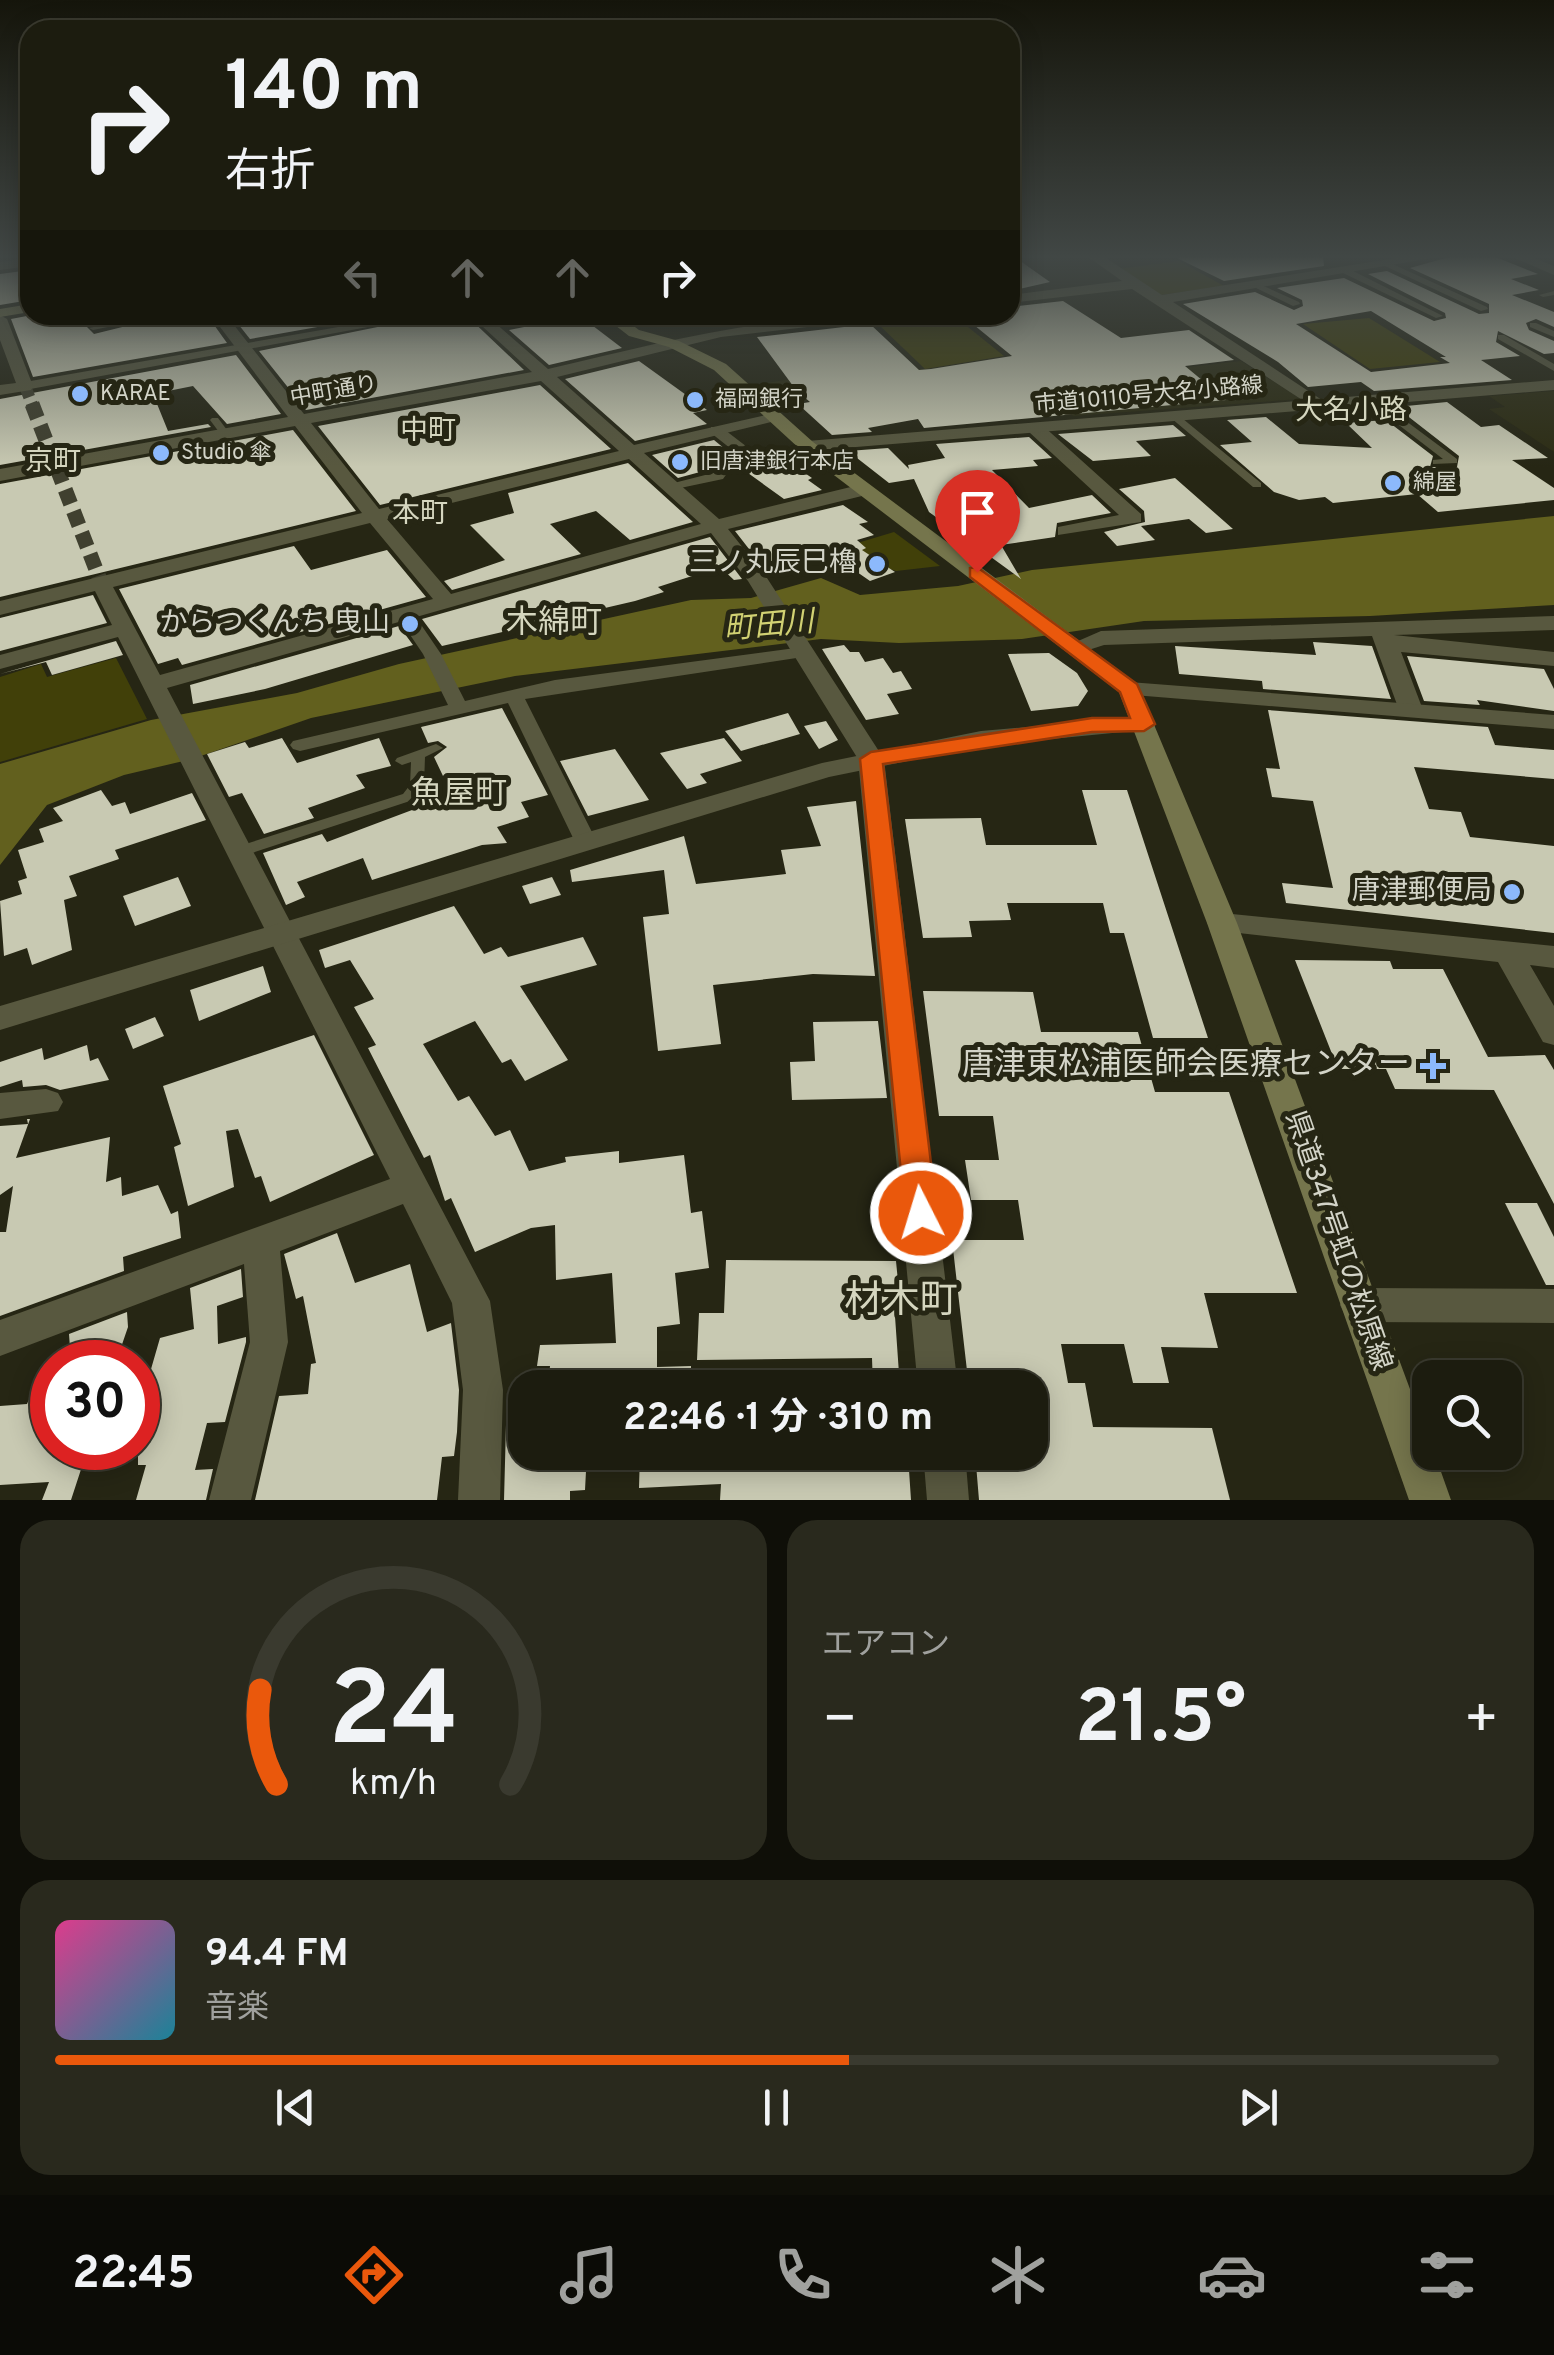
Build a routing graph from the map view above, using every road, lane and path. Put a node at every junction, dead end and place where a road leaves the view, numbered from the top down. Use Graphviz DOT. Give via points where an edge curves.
graph roads {
  1 [pos="4,326"];
  2 [pos="104,326"];
  3 [pos="226,326"];
  4 [pos="363,326"];
  5 [pos="491,326"];
  6 [pos="625,326"];
  7 [pos="729,326"];
  8 [pos="777,326"];
  9 [pos="1199,326"];
  10 [pos="93,328"];
  11 [pos="734,331"];
  12 [pos="1502,337"];
  13 [pos="674,344"];
  14 [pos="240,347"];
  15 [pos="1554,368"];
  16 [pos="545,375"];
  17 [pos="1554,385"];
  18 [pos="25,386"];
  19 [pos="0,390"];
  20 [pos="1372,400"];
  21 [pos="1316,404"];
  22 [pos="773,416"];
  23 [pos="1174,416"];
  24 [pos="299,421"];
  25 [pos="1034,428"];
  26 [pos="716,430"];
  27 [pos="798,449"];
  28 [pos="631,452"];
  29 [pos="750,457"];
  30 [pos="1438,462"];
  31 [pos="0,476"];
  32 [pos="1256,485"];
  33 [pos="672,488"];
  34 [pos="863,490"];
  35 [pos="375,517"];
  36 [pos="715,526"];
  37 [pos="1065,531"];
  38 [pos="874,563"];
  39 [pos="881,568"];
  40 [pos="102,585"];
  41 [pos="447,602"];
  42 [pos="0,608"];
  43 [pos="405,614"];
  44 [pos="1554,623"];
  45 [pos="122,629"];
  46 [pos="1384,637"];
  47 [pos="1068,644"];
  48 [pos="804,652"];
  49 [pos="1554,659"];
  50 [pos="0,662"];
  51 [pos="151,685"];
  52 [pos="1129,689"];
  53 [pos="514,696"];
  54 [pos="459,708"];
  55 [pos="1411,710"];
  56 [pos="1554,722"];
  57 [pos="1144,724"];
  58 [pos="300,745"];
  59 [pos="436,748"];
  60 [pos="418,755"];
  61 [pos="871,759"];
  62 [pos="402,761"];
  63 [pos="586,842"];
  64 [pos="242,851"];
  65 [pos="1222,923"];
  66 [pos="280,933"];
  67 [pos="1506,952"];
  68 [pos="1554,957"];
  69 [pos="0,1018"];
  70 [pos="1554,1033"];
  71 [pos="46,1102"];
  72 [pos="0,1106"];
  73 [pos="414,1185"];
  74 [pos="260,1246"];
  75 [pos="1358,1305"];
  76 [pos="1554,1306"];
  77 [pos="0,1338"];
  78 [pos="936,1370"];
  79 [pos="946,1470"];
  80 [pos="230,1500"];
  81 [pos="479,1500"];
  82 [pos="948,1500"];
  83 [pos="1430,1500"];
  1 -- 18 [label="street"];
  2 -- 10 [label="lane"];
  3 -- 14 [label="street"];
  4 -- 14 [label="street"];
  5 -- 16 [label="street"];
  6 -- 13 [label="main road"];
  7 -- 11 [label="street"];
  8 -- 11 [label="street, 中町通り"];
  9 -- 21 [label="street"];
  11 -- 13 [label="street, 中町通り"];
  12 -- 15 [label="lane"];
  13 -- 16 [label="street, 中町通り"];
  13 -- 22 [label="main road" via="720,367"];
  14 -- 18 [label="street"];
  14 -- 24 [label="street"];
  16 -- 24 [label="street, 中町通り"];
  16 -- 28 [label="street"];
  17 -- 20 [label="street, 市道10110号大名小路線"];
  18 -- 19 [label="street"];
  20 -- 21 [label="street, 市道10110号大名小路線"];
  20 -- 30 [label="lane" via="1453,460"];
  21 -- 23 [label="street, 市道10110号大名小路線"];
  22 -- 26 [label="street"];
  22 -- 27 [label="main road"];
  23 -- 25 [label="street, 市道10110号大名小路線"];
  23 -- 32 [label="lane"];
  24 -- 31 [label="street, 中町通り" via="220,427"];
  24 -- 35 [label="street"];
  25 -- 27 [label="street, 市道10110号大名小路線"];
  25 -- 37 [label="street" via="1134,518"];
  26 -- 28 [label="street"];
  26 -- 29 [label="street"];
  27 -- 29 [label="street"];
  27 -- 34 [label="main road"];
  28 -- 33 [label="street"];
  28 -- 35 [label="street"];
  29 -- 33 [label="street" via="728,462 718,476"];
  33 -- 36 [label="street"];
  34 -- 36 [label="street"];
  34 -- 47 [label="main road"];
  35 -- 40 [label="street"];
  35 -- 41 [label="street"];
  36 -- 41 [label="street"];
  36 -- 48 [label="street"];
  38 -- 39 [label="path"];
  40 -- 42 [label="street"];
  40 -- 45 [label="street"];
  41 -- 43 [label="street"];
  43 -- 51 [label="street"];
  43 -- 54 [label="street"];
  44 -- 46 [label="street"];
  45 -- 50 [label="street"];
  45 -- 51 [label="street"];
  46 -- 47 [label="street" via="1101,638"];
  46 -- 49 [label="street"];
  46 -- 55 [label="street"];
  47 -- 52 [label="main road"];
  48 -- 53 [label="street"];
  48 -- 61 [label="street"];
  51 -- 64 [label="street"];
  52 -- 55 [label="street"];
  52 -- 57 [label="main road, 県道347号虹の松原線"];
  53 -- 54 [label="street"];
  53 -- 63 [label="street"];
  54 -- 58 [label="street"];
  55 -- 56 [label="street"];
  57 -- 61 [label="street" via="1092,725"];
  57 -- 65 [label="main road, 県道347号虹の松原線"];
  59 -- 60 [label="lane"];
  60 -- 62 [label="lane"];
  60 -- 64 [label="lane" via="417,785 408,796"];
  61 -- 63 [label="street"];
  61 -- 78 [label="street"];
  63 -- 66 [label="street"];
  64 -- 66 [label="street"];
  65 -- 67 [label="street"];
  65 -- 75 [label="main road, 県道347号虹の松原線"];
  66 -- 69 [label="street"];
  66 -- 73 [label="street"];
  67 -- 68 [label="street"];
  67 -- 70 [label="street"];
  71 -- 72 [label="street"];
  73 -- 74 [label="street"];
  73 -- 81 [label="street" via="471,1301 483,1390"];
  74 -- 77 [label="street"];
  74 -- 80 [label="street" via="268,1342"];
  75 -- 76 [label="street"];
  75 -- 83 [label="main road, 県道347号虹の松原線"];
  79 -- 82 [label="street"];
}
